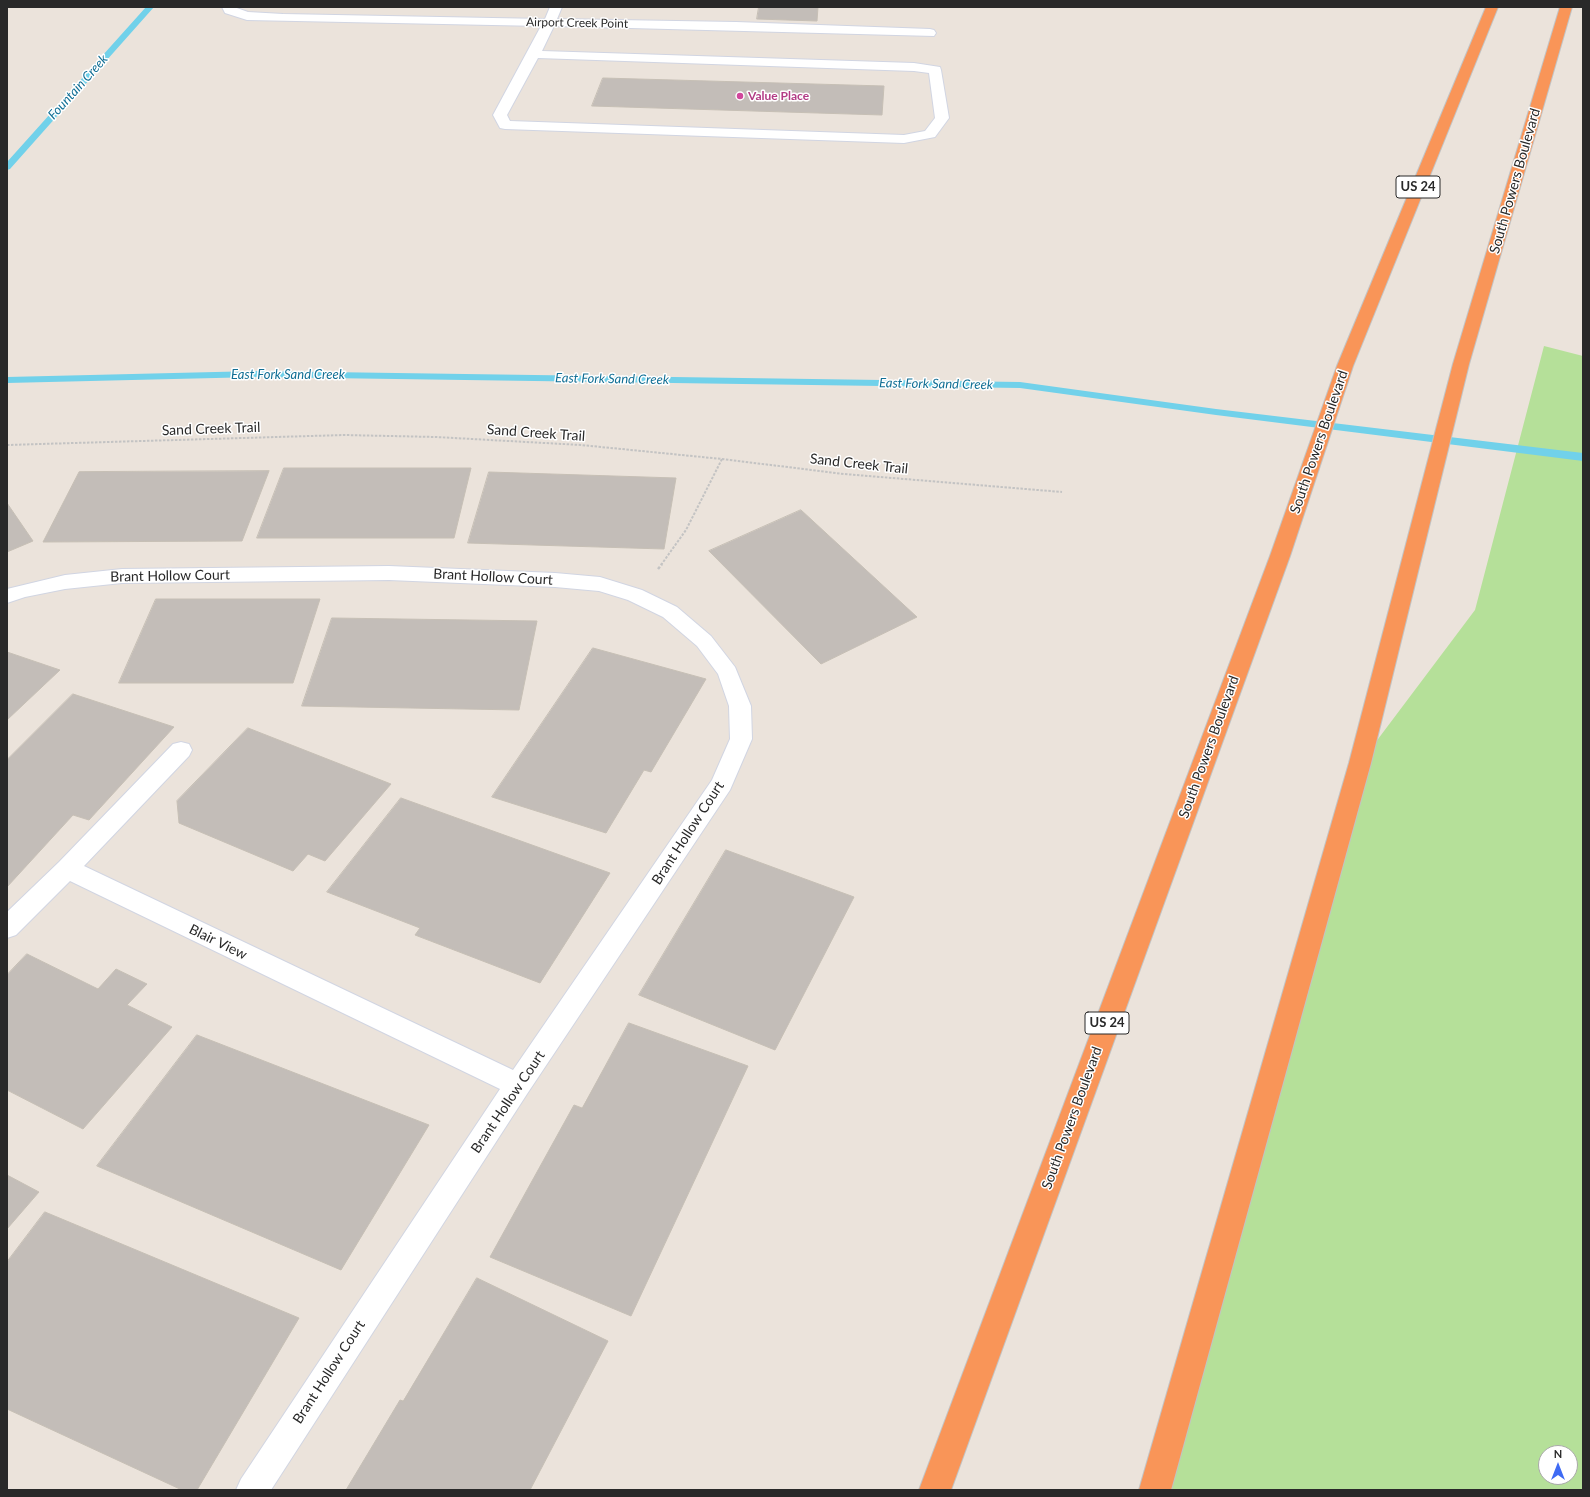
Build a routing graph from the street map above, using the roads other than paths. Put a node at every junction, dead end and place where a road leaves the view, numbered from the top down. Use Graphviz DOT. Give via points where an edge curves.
graph roads {
  1 [pos="228,7"];
  2 [pos="392,7"];
  3 [pos="556,7"];
  4 [pos="1492,7"];
  5 [pos="1566,7"];
  6 [pos="383,20"];
  7 [pos="549,23"];
  8 [pos="930,32"];
  9 [pos="533,54"];
  10 [pos="7,596"];
  11 [pos="181,750"];
  12 [pos="67,869"];
  13 [pos="7,928"];
  14 [pos="518,1085"];
  15 [pos="252,1490"];
  16 [pos="935,1490"];
  17 [pos="1156,1490"];
  1 -- 6 [label="street, Airport Creek Point" via="229,10 247,16"];
  2 -- 6 [label="street"];
  3 -- 7 [label="street"];
  4 -- 16 [label="highway, South Powers Boulevard / US 24" via="1345,366 1280,556"];
  5 -- 17 [label="highway, South Powers Boulevard" via="1461,364 1360,763"];
  6 -- 7 [label="street, Airport Creek Point"];
  7 -- 8 [label="street, Airport Creek Point"];
  7 -- 9 [label="street"];
  9 -- 9 [label="street" via="500,115 505,125 904,139 930,134 942,118 935,70"];
  10 -- 14 [label="street, Brant Hollow Court" via="66,582 122,576 389,573 555,580 600,584 635,595 670,612 704,641 728,672 740,706 741,739 722,784"];
  11 -- 12 [label="street"];
  12 -- 13 [label="street"];
  12 -- 14 [label="street, Blair View"];
  14 -- 15 [label="street, Brant Hollow Court"];
}
